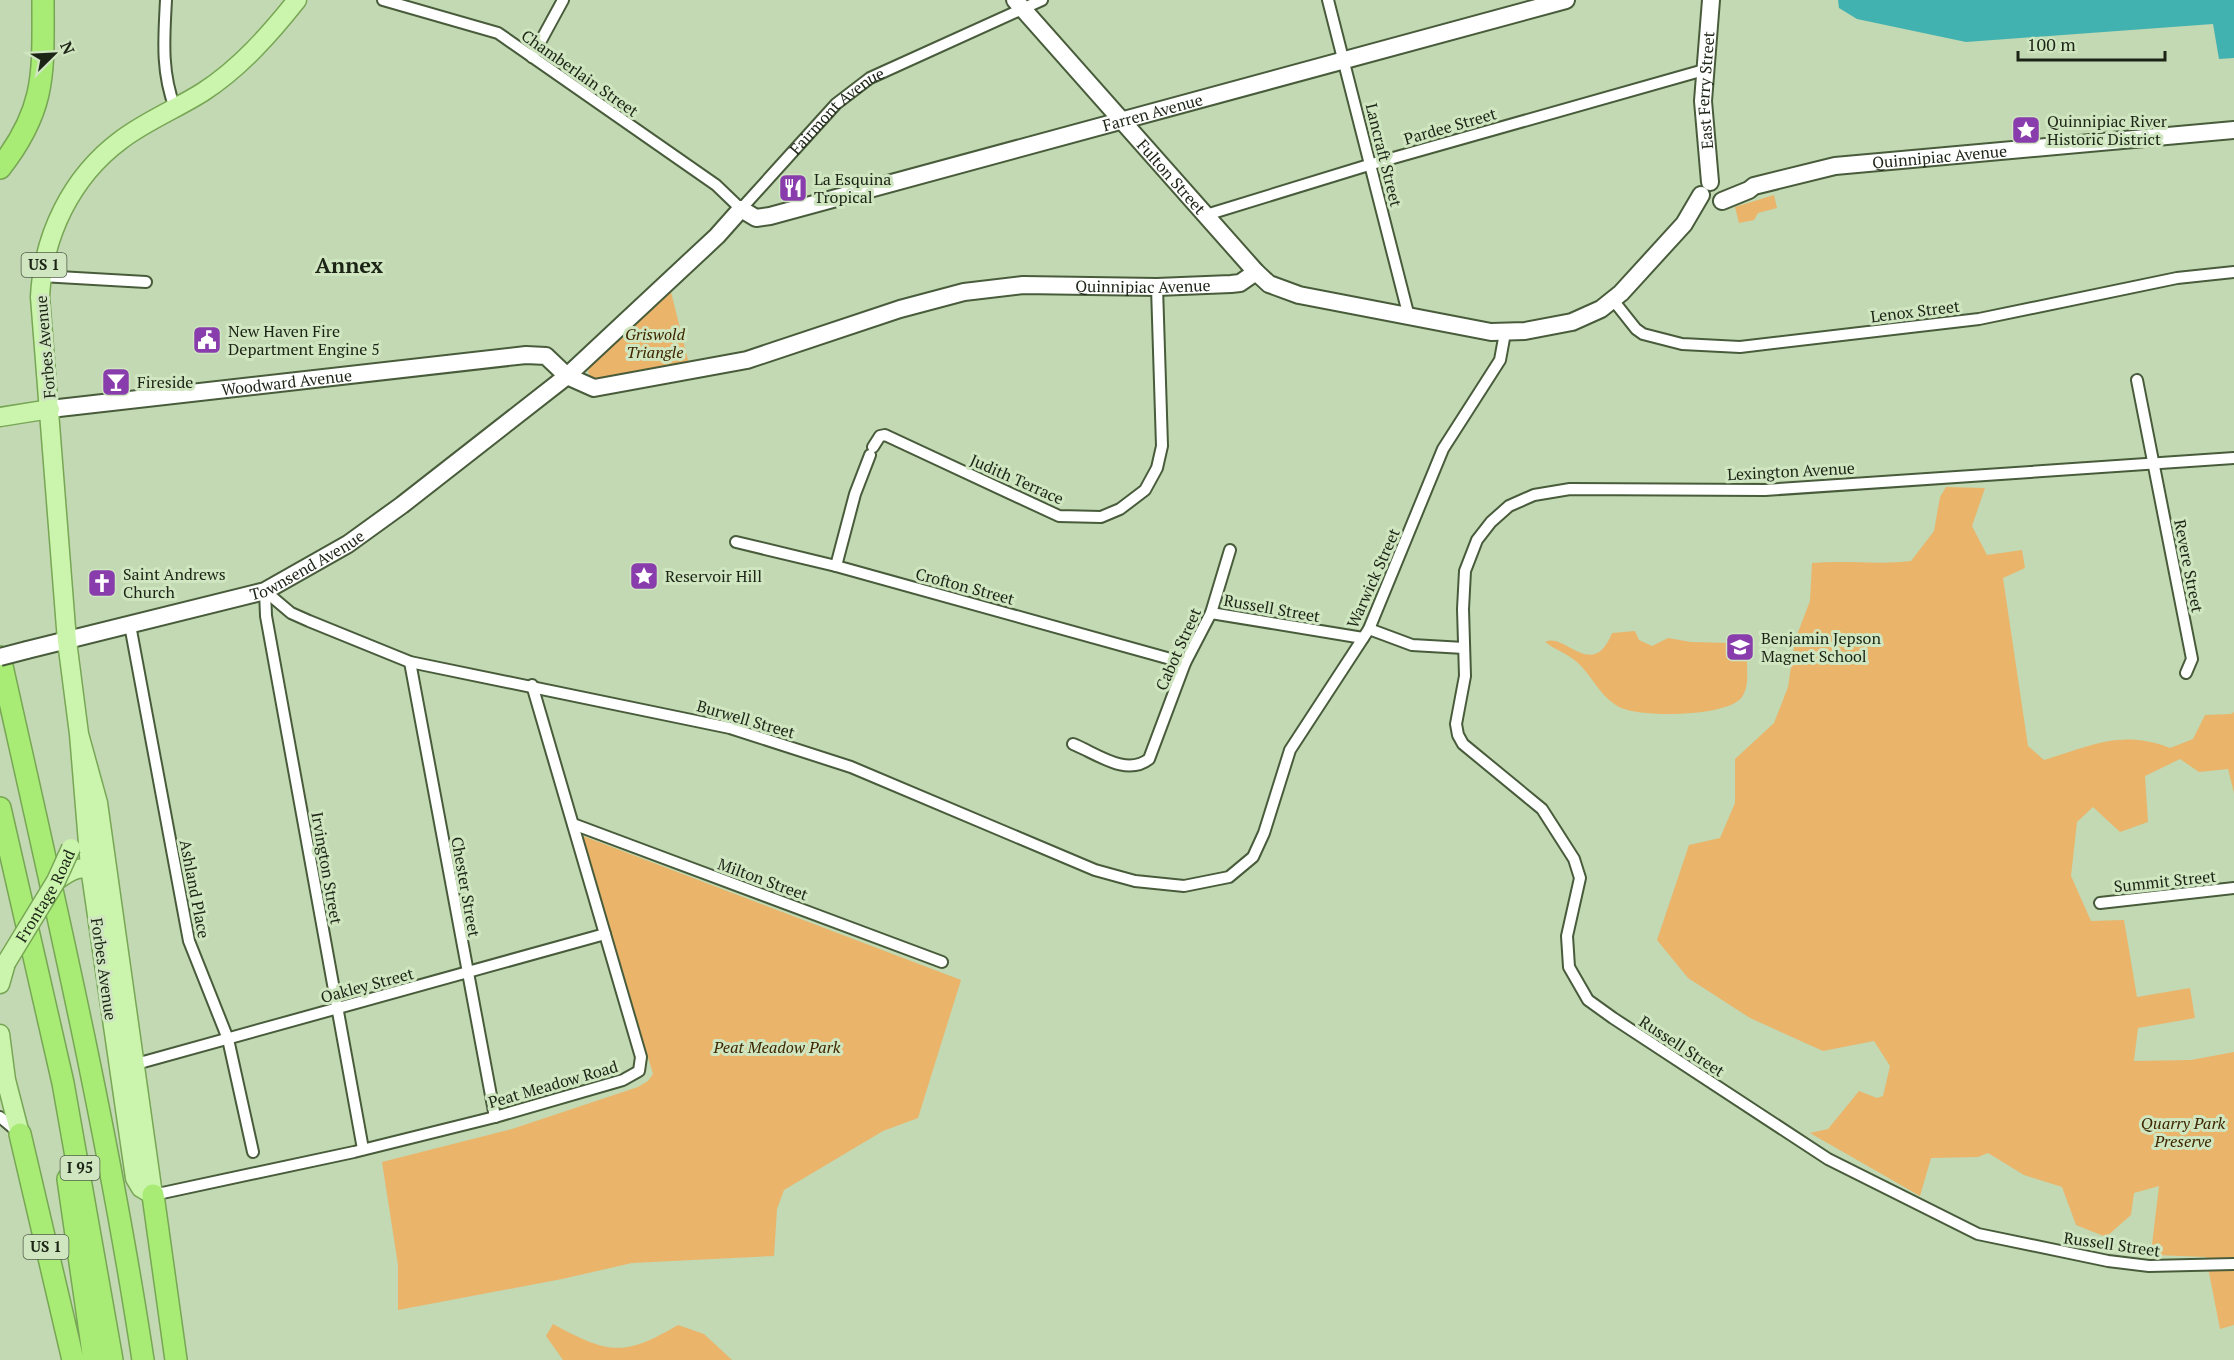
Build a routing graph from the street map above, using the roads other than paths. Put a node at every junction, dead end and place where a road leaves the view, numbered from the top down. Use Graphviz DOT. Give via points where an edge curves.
graph roads {
  1 [pos="43,0"];
  2 [pos="166,0"];
  3 [pos="297,0"];
  4 [pos="382,0"];
  5 [pos="563,0"];
  6 [pos="1042,0"];
  7 [pos="1328,0"];
  8 [pos="1566,0"];
  9 [pos="1711,0"];
  10 [pos="1020,4"];
  11 [pos="532,57"];
  12 [pos="1344,61"];
  13 [pos="1704,70"];
  14 [pos="175,108"];
  15 [pos="1122,120"];
  16 [pos="2234,130"];
  17 [pos="4,161"];
  18 [pos="1372,164"];
  19 [pos="1713,193"];
  20 [pos="741,209"];
  21 [pos="1206,215"];
  22 [pos="1256,272"];
  23 [pos="2234,272"];
  24 [pos="41,276"];
  25 [pos="146,282"];
  26 [pos="1157,287"];
  27 [pos="1613,300"];
  28 [pos="1410,317"];
  29 [pos="1505,333"];
  30 [pos="567,376"];
  31 [pos="2137,380"];
  32 [pos="50,409"];
  33 [pos="0,417"];
  34 [pos="2234,458"];
  35 [pos="2155,464"];
  36 [pos="736,542"];
  37 [pos="1230,550"];
  38 [pos="836,566"];
  39 [pos="265,591"];
  40 [pos="1211,613"];
  41 [pos="130,625"];
  42 [pos="1366,634"];
  43 [pos="67,641"];
  44 [pos="1464,648"];
  45 [pos="0,657"];
  46 [pos="410,662"];
  47 [pos="1185,663"];
  48 [pos="2186,673"];
  49 [pos="532,685"];
  50 [pos="79,734"];
  51 [pos="1073,744"];
  52 [pos="85,805"];
  53 [pos="0,808"];
  54 [pos="573,824"];
  55 [pos="84,867"];
  56 [pos="108,874"];
  57 [pos="56,880"];
  58 [pos="1216,882"];
  59 [pos="2234,888"];
  60 [pos="2100,903"];
  61 [pos="605,934"];
  62 [pos="942,963"];
  63 [pos="467,973"];
  64 [pos="40,976"];
  65 [pos="0,984"];
  66 [pos="338,1009"];
  67 [pos="0,1034"];
  68 [pos="228,1039"];
  69 [pos="136,1064"];
  70 [pos="3,1085"];
  71 [pos="95,1090"];
  72 [pos="0,1117"];
  73 [pos="495,1117"];
  74 [pos="20,1134"];
  75 [pos="363,1149"];
  76 [pos="253,1152"];
  77 [pos="153,1195"];
  78 [pos="2234,1264"];
  79 [pos="73,1360"];
  80 [pos="94,1360"];
  81 [pos="112,1360"];
  82 [pos="143,1360"];
  83 [pos="156,1360"];
  84 [pos="176,1360"];
  1 -- 17 [label="highway" via="38,101 32,119"];
  2 -- 14 [label="street" via="163,63"];
  3 -- 14 [label="main road, Forbes Avenue / US 1" via="230,72"];
  4 -- 11 [label="street, Chamberlain Street" via="498,33"];
  5 -- 11 [label="street"];
  6 -- 10 [label="street, Fairmont Avenue"];
  7 -- 12 [label="street, Lancraft Street"];
  8 -- 12 [label="main road, Farren Avenue"];
  9 -- 13 [label="main road, East Ferry Street"];
  10 -- 15 [label="main road, Fulton Street"];
  10 -- 20 [label="street, Fairmont Avenue" via="870,78 836,104"];
  11 -- 20 [label="street, Chamberlain Street" via="716,185"];
  12 -- 15 [label="main road, Farren Avenue"];
  12 -- 18 [label="street, Lancraft Street"];
  13 -- 18 [label="street, Pardee Street"];
  13 -- 19 [label="main road, East Ferry Street" via="1705,140"];
  14 -- 24 [label="main road, Forbes Avenue / US 1" via="120,141 76,186 51,236"];
  15 -- 20 [label="main road, Farren Avenue" via="764,218 753,217"];
  15 -- 21 [label="main road, Fulton Street"];
  16 -- 19 [label="main road, Quinnipiac Avenue" via="1835,166"];
  18 -- 21 [label="street, Pardee Street"];
  18 -- 28 [label="street, Lancraft Street"];
  19 -- 27 [label="main road"];
  20 -- 30 [label="main road, Fairmont Avenue"];
  21 -- 22 [label="main road, Fulton Street"];
  22 -- 26 [label="main road, Quinnipiac Avenue" via="1240,283"];
  22 -- 28 [label="main road" via="1269,284 1299,295"];
  23 -- 27 [label="street, Lenox Street" via="2177,279 1979,319 1740,347 1682,344 1643,334"];
  24 -- 25 [label="street"];
  24 -- 32 [label="main road, Forbes Avenue / US 1"];
  26 -- 30 [label="main road, Quinnipiac Avenue" via="1023,285 964,292 747,360 594,388"];
  26 -- 38 [label="street, Judith Terrace" via="1162,446 1157,468 1145,490 1120,509 1101,517 1059,516 880,436 855,494"];
  27 -- 29 [label="main road" via="1579,320"];
  28 -- 29 [label="main road"];
  29 -- 42 [label="street, Warwick Street" via="1500,360 1443,449"];
  30 -- 32 [label="main road, Woodward Avenue" via="546,356 526,355"];
  30 -- 39 [label="main road, Townsend Avenue" via="364,533"];
  31 -- 35 [label="street, Revere Street"];
  32 -- 33 [label="main road, Woodward Avenue"];
  32 -- 43 [label="main road, Forbes Avenue / US 1"];
  34 -- 35 [label="street, Lexington Avenue"];
  35 -- 44 [label="street, Lexington Avenue" via="1765,490 1570,489 1534,495 1509,506 1491,522 1469,557 1463,586"];
  35 -- 48 [label="street, Revere Street" via="2192,658"];
  36 -- 38 [label="street, Crofton Street"];
  37 -- 40 [label="street, Cabot Street"];
  38 -- 47 [label="street, Crofton Street"];
  39 -- 41 [label="main road, Townsend Avenue"];
  39 -- 46 [label="street, Burwell Street" via="300,617"];
  39 -- 66 [label="street, Irvington Street" via="266,616"];
  40 -- 42 [label="street, Russell Street"];
  40 -- 47 [label="street, Cabot Street"];
  41 -- 43 [label="main road, Townsend Avenue"];
  41 -- 68 [label="street, Ashland Place" via="189,941"];
  42 -- 44 [label="street, Russell Street" via="1412,645"];
  42 -- 58 [label="street, Warwick Street" via="1290,750 1253,857 1241,870"];
  43 -- 45 [label="main road, Townsend Avenue, bridge"];
  43 -- 50 [label="main road, Forbes Avenue / US 1"];
  44 -- 78 [label="street, Russell Street" via="1458,735 1470,752 1542,809 1574,859 1580,878 1567,936 1567,956 1574,980 1594,1004 1821,1154 1960,1227 1997,1240 2108,1261 2166,1267"];
  45 -- 71 [label="highway, I 95"];
  46 -- 49 [label="street, Burwell Street"];
  46 -- 63 [label="street, Chester Street"];
  47 -- 51 [label="street, Cabot Street" via="1149,759 1143,764 1129,767"];
  49 -- 54 [label="street, Peat Meadow Road"];
  49 -- 58 [label="street, Burwell Street" via="730,728 842,764 1095,870 1154,884"];
  50 -- 52 [label="main road, Forbes Avenue / US 1"];
  50 -- 56 [label="main road, Forbes Avenue / US 1" via="98,803"];
  52 -- 55 [label="main road, Forbes Avenue"];
  52 -- 57 [label="main road, Frontage Road / US 1, bridge"];
  53 -- 64 [label="highway, I 95"];
  54 -- 61 [label="street, Peat Meadow Road"];
  54 -- 62 [label="street, Milton Street"];
  55 -- 56 [label="main road"];
  55 -- 57 [label="main road"];
  55 -- 77 [label="main road, Forbes Avenue" via="135,1178 141,1188"];
  56 -- 69 [label="main road, Forbes Avenue / US 1"];
  57 -- 65 [label="main road, Frontage Road / US 1, bridge" via="6,963"];
  59 -- 60 [label="street, Summit Street"];
  61 -- 63 [label="street, Oakley Street"];
  61 -- 73 [label="street, Peat Meadow Road" via="641,1057 639,1071 624,1080"];
  63 -- 66 [label="street, Oakley Street"];
  63 -- 73 [label="street, Chester Street"];
  64 -- 80 [label="highway" via="52,1085"];
  64 -- 81 [label="highway, I 95" via="81,1177"];
  66 -- 68 [label="street, Oakley Street"];
  66 -- 75 [label="street, Irvington Street"];
  67 -- 70 [label="main road, US 1"];
  68 -- 69 [label="street, Oakley Street"];
  68 -- 76 [label="street, Ashland Place"];
  69 -- 77 [label="main road, Forbes Avenue / US 1"];
  70 -- 74 [label="main road, US 1"];
  71 -- 82 [label="highway, I 95"];
  71 -- 83 [label="highway" via="133,1234"];
  72 -- 74 [label="street"];
  73 -- 75 [label="street, Peat Meadow Road"];
  74 -- 79 [label="highway, US 1"];
  75 -- 77 [label="street, Peat Meadow Road"];
  77 -- 84 [label="highway, Forbes Avenue / US 1"];
}
